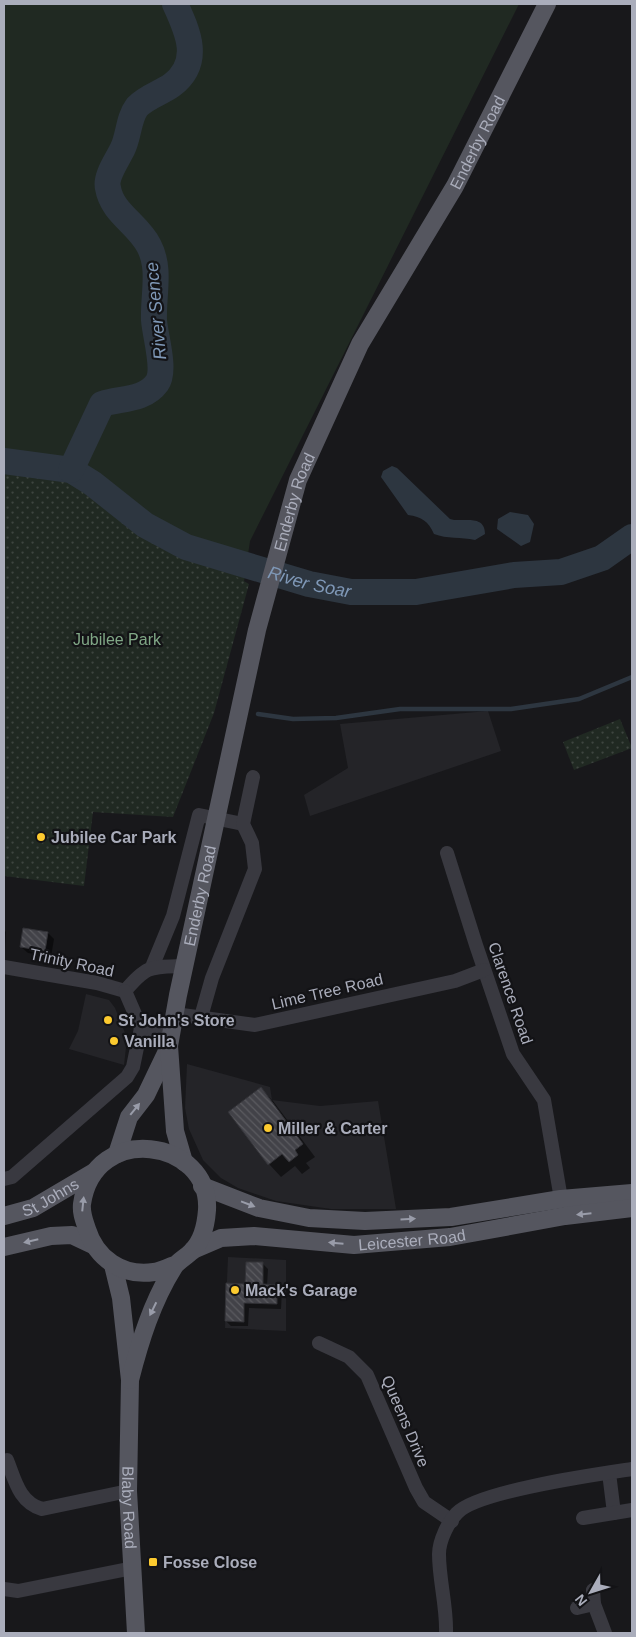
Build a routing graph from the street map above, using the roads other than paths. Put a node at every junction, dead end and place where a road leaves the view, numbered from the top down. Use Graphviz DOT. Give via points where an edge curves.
graph roads {
  1 [pos="547,4"];
  2 [pos="253,777"];
  3 [pos="217,818"];
  4 [pos="243,824"];
  5 [pos="447,853"];
  6 [pos="183,966"];
  7 [pos="4,967"];
  8 [pos="152,967"];
  9 [pos="484,970"];
  10 [pos="125,991"];
  11 [pos="174,1014"];
  12 [pos="201,1018"];
  13 [pos="141,1028"];
  14 [pos="170,1041"];
  15 [pos="117,1154"];
  16 [pos="184,1162"];
  17 [pos="94,1172"];
  18 [pos="4,1179"];
  19 [pos="202,1186"];
  20 [pos="632,1193"];
  21 [pos="561,1199"];
  22 [pos="632,1208"];
  23 [pos="4,1216"];
  24 [pos="91,1244"];
  25 [pos="4,1247"];
  26 [pos="193,1250"];
  27 [pos="113,1265"];
  28 [pos="175,1265"];
  29 [pos="319,1343"];
  30 [pos="130,1380"];
  31 [pos="7,1460"];
  32 [pos="632,1469"];
  33 [pos="609,1473"];
  34 [pos="128,1491"];
  35 [pos="632,1510"];
  36 [pos="614,1513"];
  37 [pos="583,1518"];
  38 [pos="452,1521"];
  39 [pos="132,1568"];
  40 [pos="4,1588"];
  41 [pos="593,1590"];
  42 [pos="594,1604"];
  43 [pos="577,1608"];
  44 [pos="136,1633"];
  45 [pos="446,1633"];
  46 [pos="605,1633"];
  1 -- 3 [label="main road, Enderby Road" via="455,186 360,344 298,480 257,630"];
  2 -- 4 [label="street"];
  3 -- 4 [label="street"];
  3 -- 6 [label="main road, Enderby Road"];
  3 -- 8 [label="street" via="200,815 173,916"];
  4 -- 12 [label="street" via="252,843 255,869 216,968"];
  5 -- 9 [label="street, Clarence Road"];
  6 -- 8 [label="street"];
  6 -- 11 [label="main road, Enderby Road"];
  7 -- 10 [label="street, Trinity Road"];
  8 -- 10 [label="street, Trinity Road" via="139,975"];
  9 -- 12 [label="street, Lime Tree Road" via="455,981 256,1025"];
  9 -- 21 [label="street, Clarence Road" via="513,1054 544,1100"];
  10 -- 13 [label="street"];
  11 -- 12 [label="street, Lime Tree Road"];
  11 -- 14 [label="main road, Enderby Road"];
  13 -- 14 [label="street"];
  13 -- 18 [label="street" via="133,1067 127,1077 12,1177"];
  15 -- 14 [label="main road, Enderby Road, one-way" via="129,1116 146,1095"];
  14 -- 16 [label="main road, Enderby Road" via="175,1131"];
  15 -- 16 [label="main road" via="140,1148 162,1150"];
  15 -- 17 [label="main road" via="105,1160"];
  16 -- 19 [label="main road"];
  17 -- 23 [label="main road, St Johns" via="33,1208"];
  24 -- 17 [label="main road, one-way" via="81,1212 84,1191"];
  19 -- 21 [label="main road, Leicester Road, one-way" via="260,1208 309,1218 365,1221 451,1217"];
  19 -- 26 [label="main road" via="207,1208 204,1230"];
  20 -- 21 [label="main road, Leicester Road"];
  22 -- 26 [label="main road, Leicester Road, one-way" via="450,1236 354,1245 254,1236 221,1238"];
  24 -- 25 [label="main road, St Johns, one-way" via="72,1235 51,1236"];
  24 -- 27 [label="main road"];
  26 -- 28 [label="main road"];
  27 -- 28 [label="main road" via="131,1272 154,1272"];
  27 -- 30 [label="main road, Blaby Road" via="121,1298"];
  28 -- 30 [label="main road, Blaby Road, one-way" via="149,1318"];
  29 -- 38 [label="street, Queens Drive" via="348,1357 367,1375 424,1502"];
  30 -- 34 [label="main road, Blaby Road"];
  31 -- 34 [label="street" via="23,1498 32,1506 42,1508"];
  32 -- 33 [label="street"];
  33 -- 36 [label="street"];
  33 -- 38 [label="street" via="485,1497 457,1512"];
  34 -- 39 [label="main road, Blaby Road"];
  35 -- 36 [label="street"];
  36 -- 37 [label="street"];
  38 -- 45 [label="street" via="443,1535 439,1553 447,1613"];
  39 -- 40 [label="street" via="18,1591"];
  39 -- 44 [label="main road, Blaby Road"];
  41 -- 42 [label="street"];
  42 -- 43 [label="street"];
  42 -- 46 [label="street"];
}
